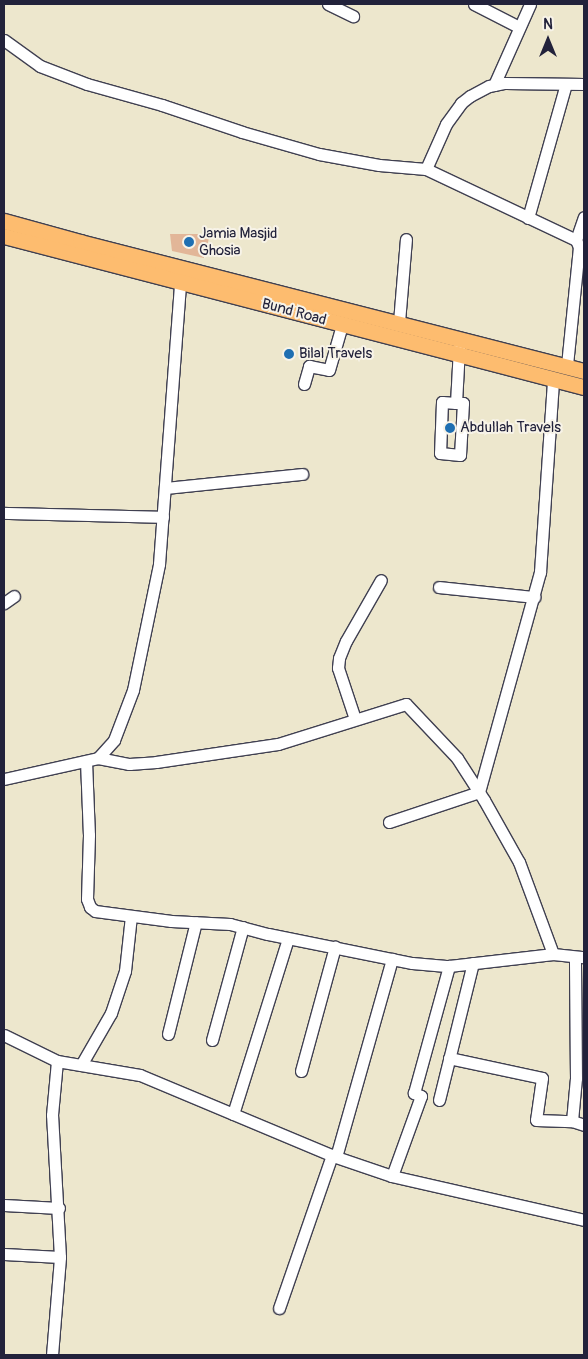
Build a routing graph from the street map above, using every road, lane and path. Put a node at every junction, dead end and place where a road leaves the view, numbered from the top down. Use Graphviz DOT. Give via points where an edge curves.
graph roads {
  1 [pos="328,4"];
  2 [pos="474,4"];
  3 [pos="530,4"];
  4 [pos="353,16"];
  5 [pos="519,27"];
  6 [pos="4,40"];
  7 [pos="566,84"];
  8 [pos="584,84"];
  9 [pos="494,85"];
  10 [pos="426,169"];
  11 [pos="584,217"];
  12 [pos="528,218"];
  13 [pos="4,220"];
  14 [pos="4,236"];
  15 [pos="580,237"];
  16 [pos="406,239"];
  17 [pos="180,282"];
  18 [pos="399,322"];
  19 [pos="342,325"];
  20 [pos="460,338"];
  21 [pos="459,355"];
  22 [pos="567,366"];
  23 [pos="584,370"];
  24 [pos="554,379"];
  25 [pos="304,384"];
  26 [pos="584,387"];
  27 [pos="456,403"];
  28 [pos="302,474"];
  29 [pos="166,488"];
  30 [pos="4,513"];
  31 [pos="163,517"];
  32 [pos="382,580"];
  33 [pos="439,587"];
  34 [pos="14,596"];
  35 [pos="534,597"];
  36 [pos="4,603"];
  37 [pos="355,719"];
  38 [pos="98,758"];
  39 [pos="86,761"];
  40 [pos="4,779"];
  41 [pos="479,792"];
  42 [pos="389,822"];
  43 [pos="130,916"];
  44 [pos="196,922"];
  45 [pos="243,927"];
  46 [pos="288,938"];
  47 [pos="335,947"];
  48 [pos="553,954"];
  49 [pos="580,957"];
  50 [pos="392,959"];
  51 [pos="473,963"];
  52 [pos="449,966"];
  53 [pos="168,1034"];
  54 [pos="4,1035"];
  55 [pos="212,1040"];
  56 [pos="449,1058"];
  57 [pos="57,1061"];
  58 [pos="81,1065"];
  59 [pos="301,1071"];
  60 [pos="580,1084"];
  61 [pos="439,1100"];
  62 [pos="233,1114"];
  63 [pos="572,1121"];
  64 [pos="584,1125"];
  65 [pos="334,1156"];
  66 [pos="392,1176"];
  67 [pos="4,1205"];
  68 [pos="59,1208"];
  69 [pos="584,1220"];
  70 [pos="4,1254"];
  71 [pos="60,1257"];
  72 [pos="279,1308"];
  73 [pos="52,1355"];
  1 -- 4 [label="street"];
  2 -- 5 [label="street"];
  3 -- 5 [label="street"];
  5 -- 9 [label="street"];
  6 -- 10 [label="street" via="50,70 242,132 319,154 379,165"];
  7 -- 8 [label="street"];
  7 -- 9 [label="street"];
  7 -- 12 [label="street"];
  9 -- 10 [label="street" via="461,103 446,124"];
  10 -- 12 [label="street"];
  11 -- 15 [label="street"];
  12 -- 15 [label="street"];
  13 -- 18 [label="main road, Bund Road"];
  14 -- 17 [label="main road, Bund Road"];
  15 -- 22 [label="street"];
  16 -- 18 [label="street"];
  17 -- 19 [label="main road, Bund Road"];
  17 -- 29 [label="street"];
  18 -- 20 [label="main road, Bund Road"];
  19 -- 21 [label="main road, Bund Road"];
  19 -- 25 [label="street" via="329,370 309,366"];
  20 -- 21 [label="street"];
  20 -- 22 [label="main road, Bund Road"];
  21 -- 24 [label="main road, Bund Road"];
  21 -- 27 [label="street"];
  22 -- 23 [label="main road, Bund Road"];
  24 -- 26 [label="main road, Bund Road"];
  24 -- 35 [label="street" via="540,572"];
  27 -- 27 [label="street" via="463,404 460,455 440,453 442,402"];
  28 -- 29 [label="street"];
  29 -- 31 [label="street"];
  30 -- 31 [label="street"];
  31 -- 38 [label="street" via="160,564 133,690 114,740"];
  32 -- 37 [label="street" via="339,658 338,668"];
  33 -- 35 [label="street"];
  34 -- 36 [label="street"];
  35 -- 41 [label="street"];
  37 -- 38 [label="street" via="278,744 129,764"];
  37 -- 41 [label="street" via="406,704 457,758"];
  38 -- 39 [label="street"];
  39 -- 40 [label="street"];
  39 -- 43 [label="street" via="87,899 95,911"];
  41 -- 42 [label="street"];
  41 -- 48 [label="street" via="519,862"];
  43 -- 44 [label="street"];
  43 -- 58 [label="street" via="122,980 111,1013"];
  44 -- 45 [label="street"];
  44 -- 53 [label="street"];
  45 -- 46 [label="street"];
  45 -- 55 [label="street"];
  46 -- 47 [label="street"];
  46 -- 62 [label="street"];
  47 -- 50 [label="street"];
  47 -- 59 [label="street"];
  48 -- 49 [label="street"];
  48 -- 51 [label="street"];
  49 -- 60 [label="street"];
  50 -- 52 [label="street"];
  50 -- 65 [label="street"];
  51 -- 52 [label="street"];
  51 -- 56 [label="street"];
  52 -- 66 [label="street" via="414,1093 421,1096"];
  54 -- 57 [label="street"];
  56 -- 61 [label="street"];
  56 -- 63 [label="street" via="542,1078 536,1120"];
  57 -- 58 [label="street"];
  57 -- 68 [label="street" via="52,1115"];
  58 -- 62 [label="street" via="140,1075"];
  60 -- 63 [label="street"];
  62 -- 65 [label="street"];
  63 -- 64 [label="street"];
  65 -- 66 [label="street"];
  65 -- 72 [label="street"];
  66 -- 69 [label="street"];
  67 -- 68 [label="street"];
  68 -- 71 [label="street"];
  70 -- 71 [label="street"];
  71 -- 73 [label="street"];
}
